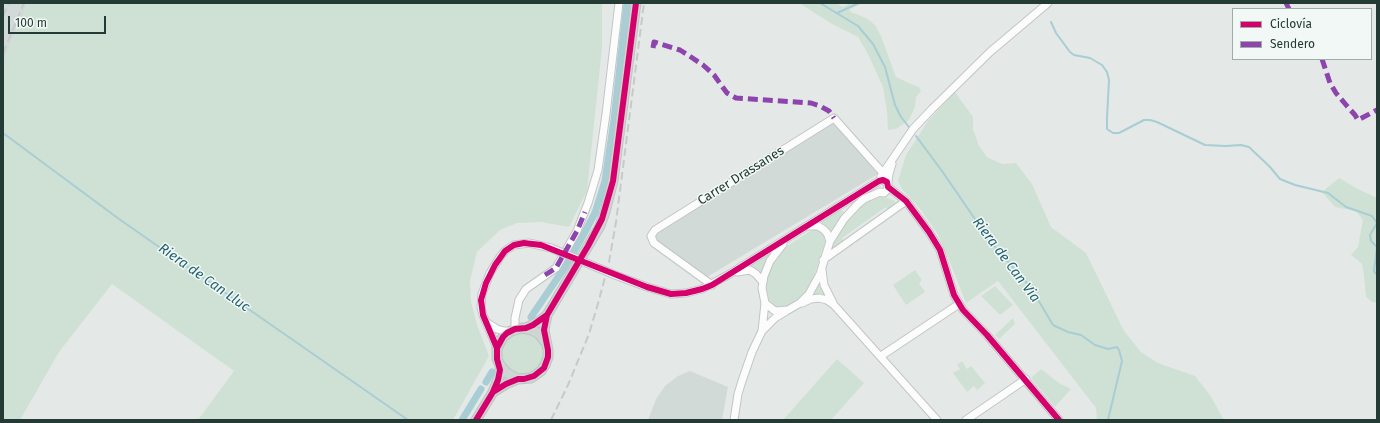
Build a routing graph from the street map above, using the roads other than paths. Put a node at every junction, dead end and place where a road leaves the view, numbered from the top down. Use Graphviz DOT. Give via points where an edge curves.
graph roads {
  1 [pos="619,3"];
  2 [pos="636,3"];
  3 [pos="1048,3"];
  4 [pos="893,160"];
  5 [pos="883,173"];
  6 [pos="878,182"];
  7 [pos="888,186"];
  8 [pos="880,192"];
  9 [pos="906,200"];
  10 [pos="807,226"];
  11 [pos="787,239"];
  12 [pos="830,241"];
  13 [pos="823,260"];
  14 [pos="729,275"];
  15 [pos="762,281"];
  16 [pos="712,285"];
  17 [pos="765,302"];
  18 [pos="800,303"];
  19 [pos="959,304"];
  20 [pos="834,305"];
  21 [pos="788,310"];
  22 [pos="547,315"];
  23 [pos="486,322"];
  24 [pos="526,328"];
  25 [pos="513,330"];
  26 [pos="762,331"];
  27 [pos="546,343"];
  28 [pos="497,348"];
  29 [pos="881,356"];
  30 [pos="500,365"];
  31 [pos="518,379"];
  32 [pos="1026,379"];
  33 [pos="493,392"];
  34 [pos="476,420"];
  35 [pos="734,420"];
  36 [pos="938,420"];
  37 [pos="966,420"];
  38 [pos="1059,420"];
  1 -- 25 [label="street" via="598,170 588,203 577,231 556,268 526,289 519,300"];
  2 -- 22 [label="main road" via="613,181 605,212 600,226"];
  3 -- 4 [label="street" via="990,52 940,100 917,124"];
  4 -- 5 [label="street"];
  4 -- 7 [label="street"];
  5 -- 6 [label="street"];
  5 -- 16 [label="street, Carrer Drassanes" via="834,118 655,230 651,236 658,247"];
  6 -- 7 [label="street" via="884,180"];
  6 -- 8 [label="street" via="876,188"];
  6 -- 10 [label="street"];
  7 -- 8 [label="street" via="886,192"];
  7 -- 9 [label="street"];
  8 -- 12 [label="street" via="857,205"];
  9 -- 13 [label="street"];
  9 -- 19 [label="street" via="940,250"];
  10 -- 11 [label="street"];
  10 -- 12 [label="street" via="818,226 823,229"];
  11 -- 14 [label="street"];
  11 -- 15 [label="street" via="770,261"];
  12 -- 13 [label="street"];
  13 -- 18 [label="street" via="814,286"];
  13 -- 20 [label="street" via="824,285"];
  14 -- 15 [label="street" via="750,270"];
  14 -- 16 [label="street"];
  15 -- 17 [label="street"];
  16 -- 23 [label="street, bridge" via="686,293 671,294 647,288 551,248 535,243 524,243 510,248 500,257 490,273 482,294 481,306"];
  17 -- 21 [label="street" via="775,311"];
  17 -- 26 [label="street"];
  18 -- 20 [label="street" via="819,298"];
  18 -- 21 [label="street"];
  19 -- 29 [label="street"];
  19 -- 32 [label="street"];
  20 -- 29 [label="street"];
  21 -- 26 [label="street"];
  22 -- 24 [label="main road"];
  22 -- 27 [label="main road" via="544,330"];
  23 -- 25 [label="street" via="497,329"];
  23 -- 28 [label="street"];
  24 -- 25 [label="main road"];
  24 -- 27 [label="main road" via="536,332"];
  25 -- 28 [label="main road" via="502,338"];
  26 -- 35 [label="street" via="742,381"];
  27 -- 31 [label="main road" via="546,365 531,378"];
  28 -- 30 [label="main road"];
  29 -- 36 [label="street"];
  30 -- 31 [label="main road" via="507,374"];
  30 -- 33 [label="main road" via="500,374"];
  31 -- 33 [label="main road"];
  32 -- 37 [label="street"];
  32 -- 38 [label="street"];
  33 -- 34 [label="main road"];
}
